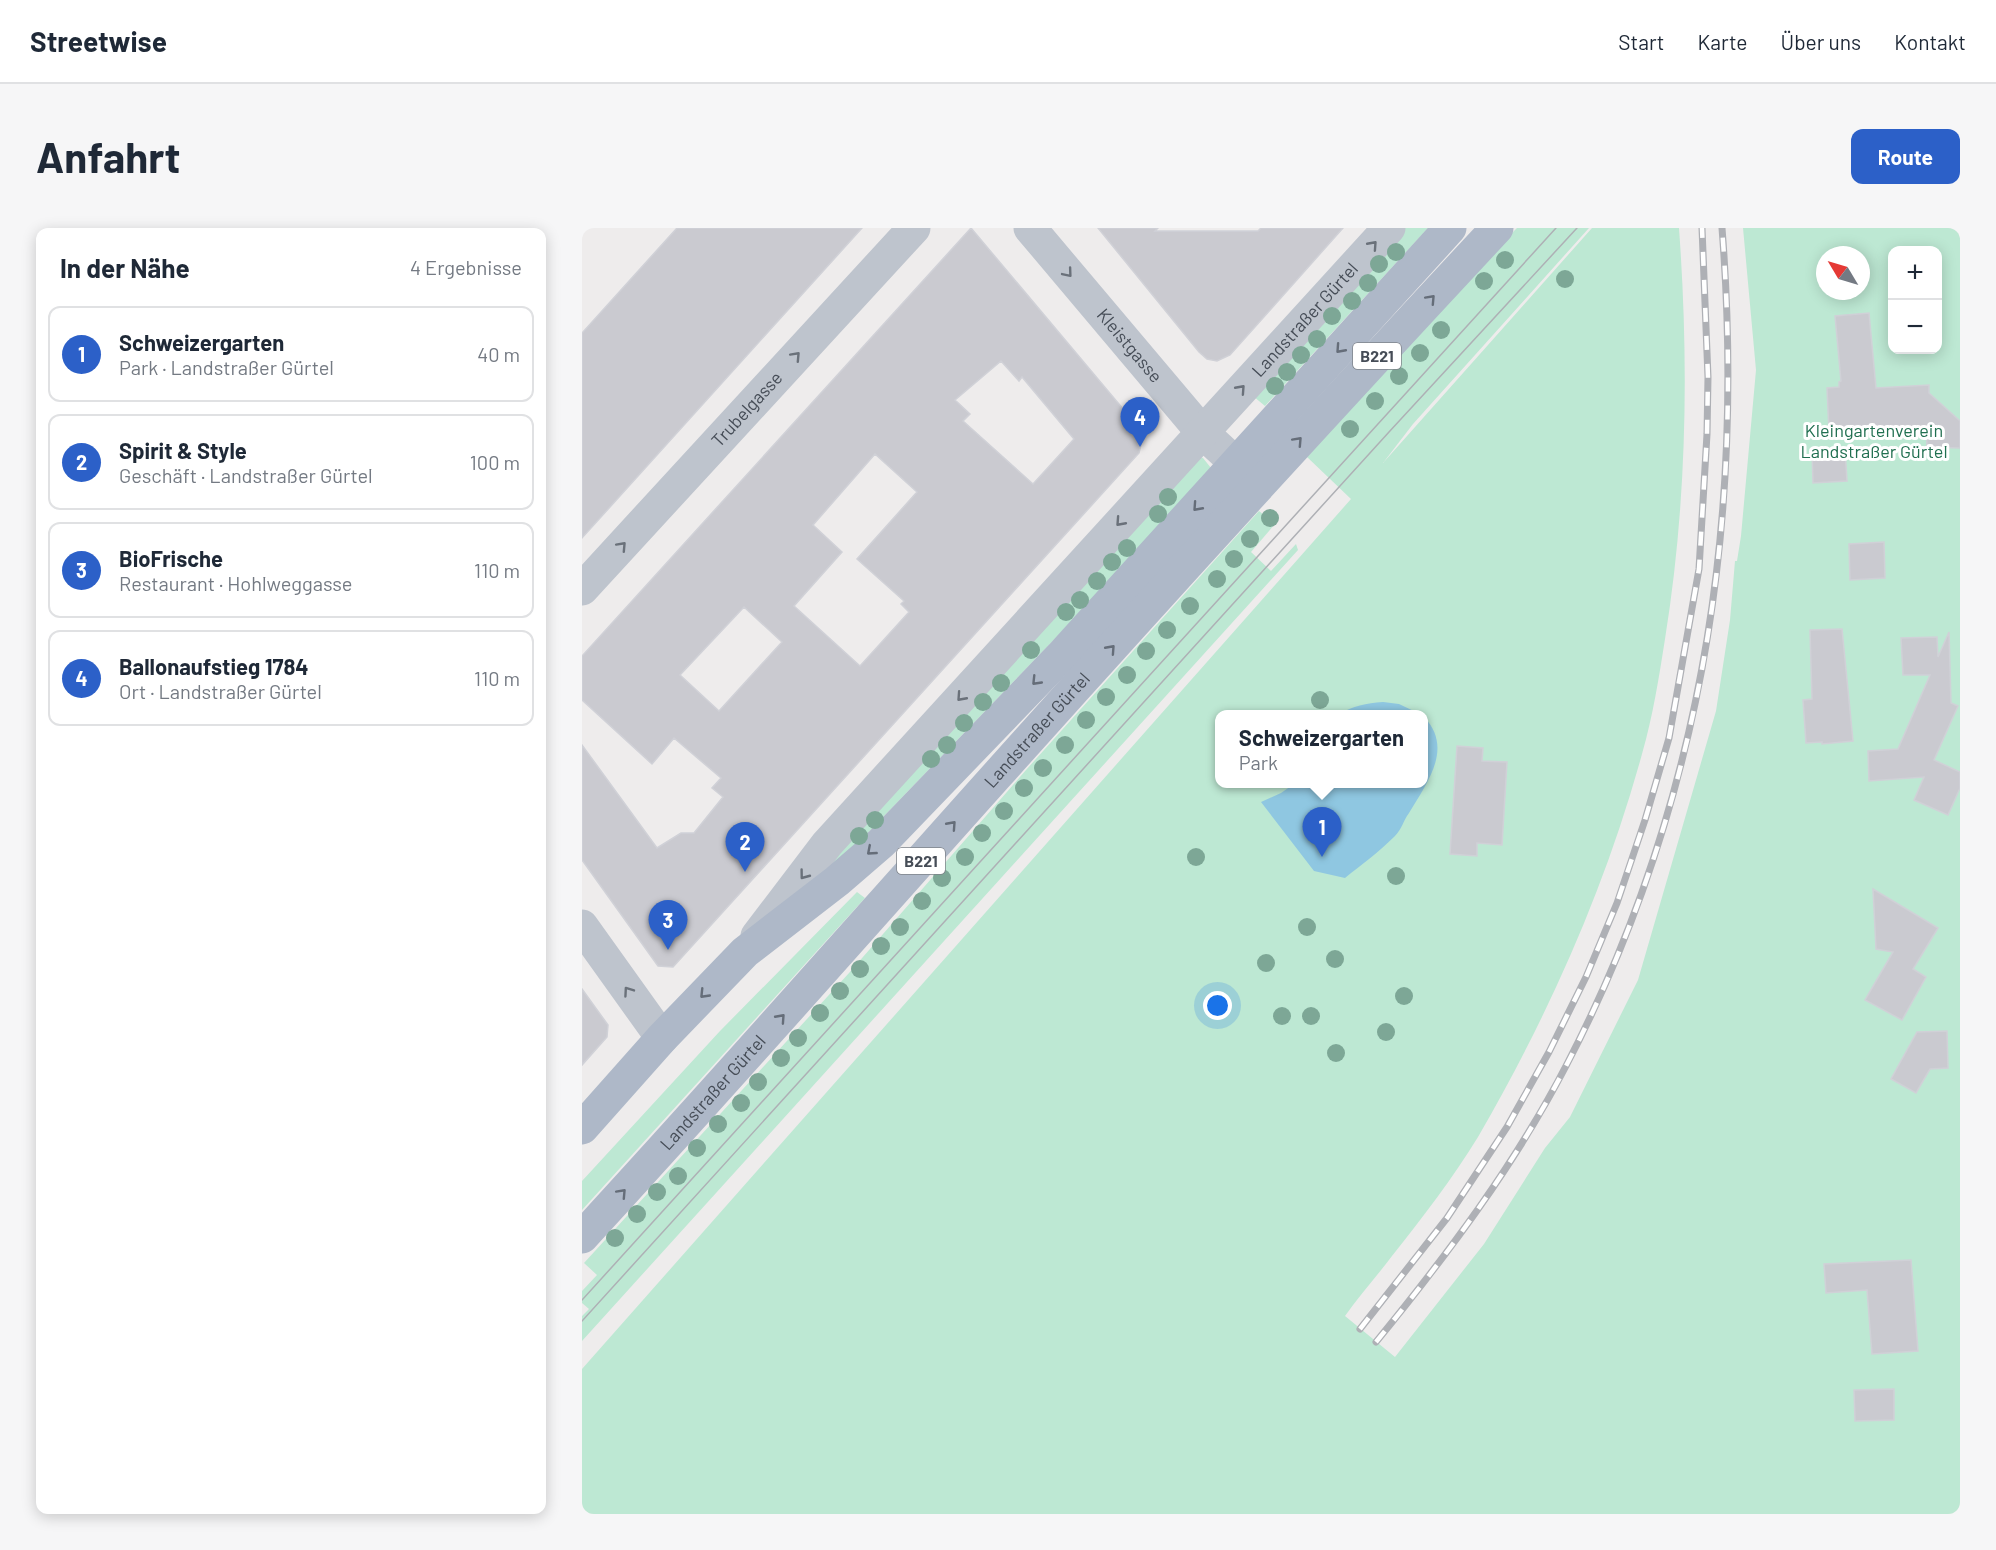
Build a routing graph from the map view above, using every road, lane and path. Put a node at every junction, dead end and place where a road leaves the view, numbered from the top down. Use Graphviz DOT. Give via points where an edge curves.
graph roads {
  1 [pos="914,228"];
  2 [pos="1030,228"];
  3 [pos="1389,228"];
  4 [pos="1450,228"];
  5 [pos="1497,228"];
  6 [pos="1202,432"];
  7 [pos="1248,475"];
  8 [pos="582,589"];
  9 [pos="582,927"];
  10 [pos="745,952"];
  11 [pos="662,1038"];
  12 [pos="582,1128"];
  13 [pos="582,1237"];
  8 -- 1 [label="street, Trubelgasse, one-way"];
  2 -- 6 [label="street, Kleistgasse, one-way"];
  6 -- 3 [label="street, Landstraßer Gürtel, one-way"];
  4 -- 7 [label="main road, Landstraßer Gürtel / B221, one-way"];
  7 -- 5 [label="main road, Landstraßer Gürtel / B221, one-way"];
  6 -- 7 [label="street, Kleistgasse"];
  6 -- 10 [label="street, Landstraßer Gürtel, one-way" via="827,844"];
  7 -- 10 [label="main road, Landstraßer Gürtel / B221, one-way" via="1061,656 881,843"];
  13 -- 7 [label="main road, Landstraßer Gürtel / B221, one-way" via="998,774"];
  11 -- 9 [label="street, one-way"];
  10 -- 11 [label="main road, Landstraßer Gürtel / B221, one-way"];
  11 -- 12 [label="main road, Landstraßer Gürtel / B221"];
}
